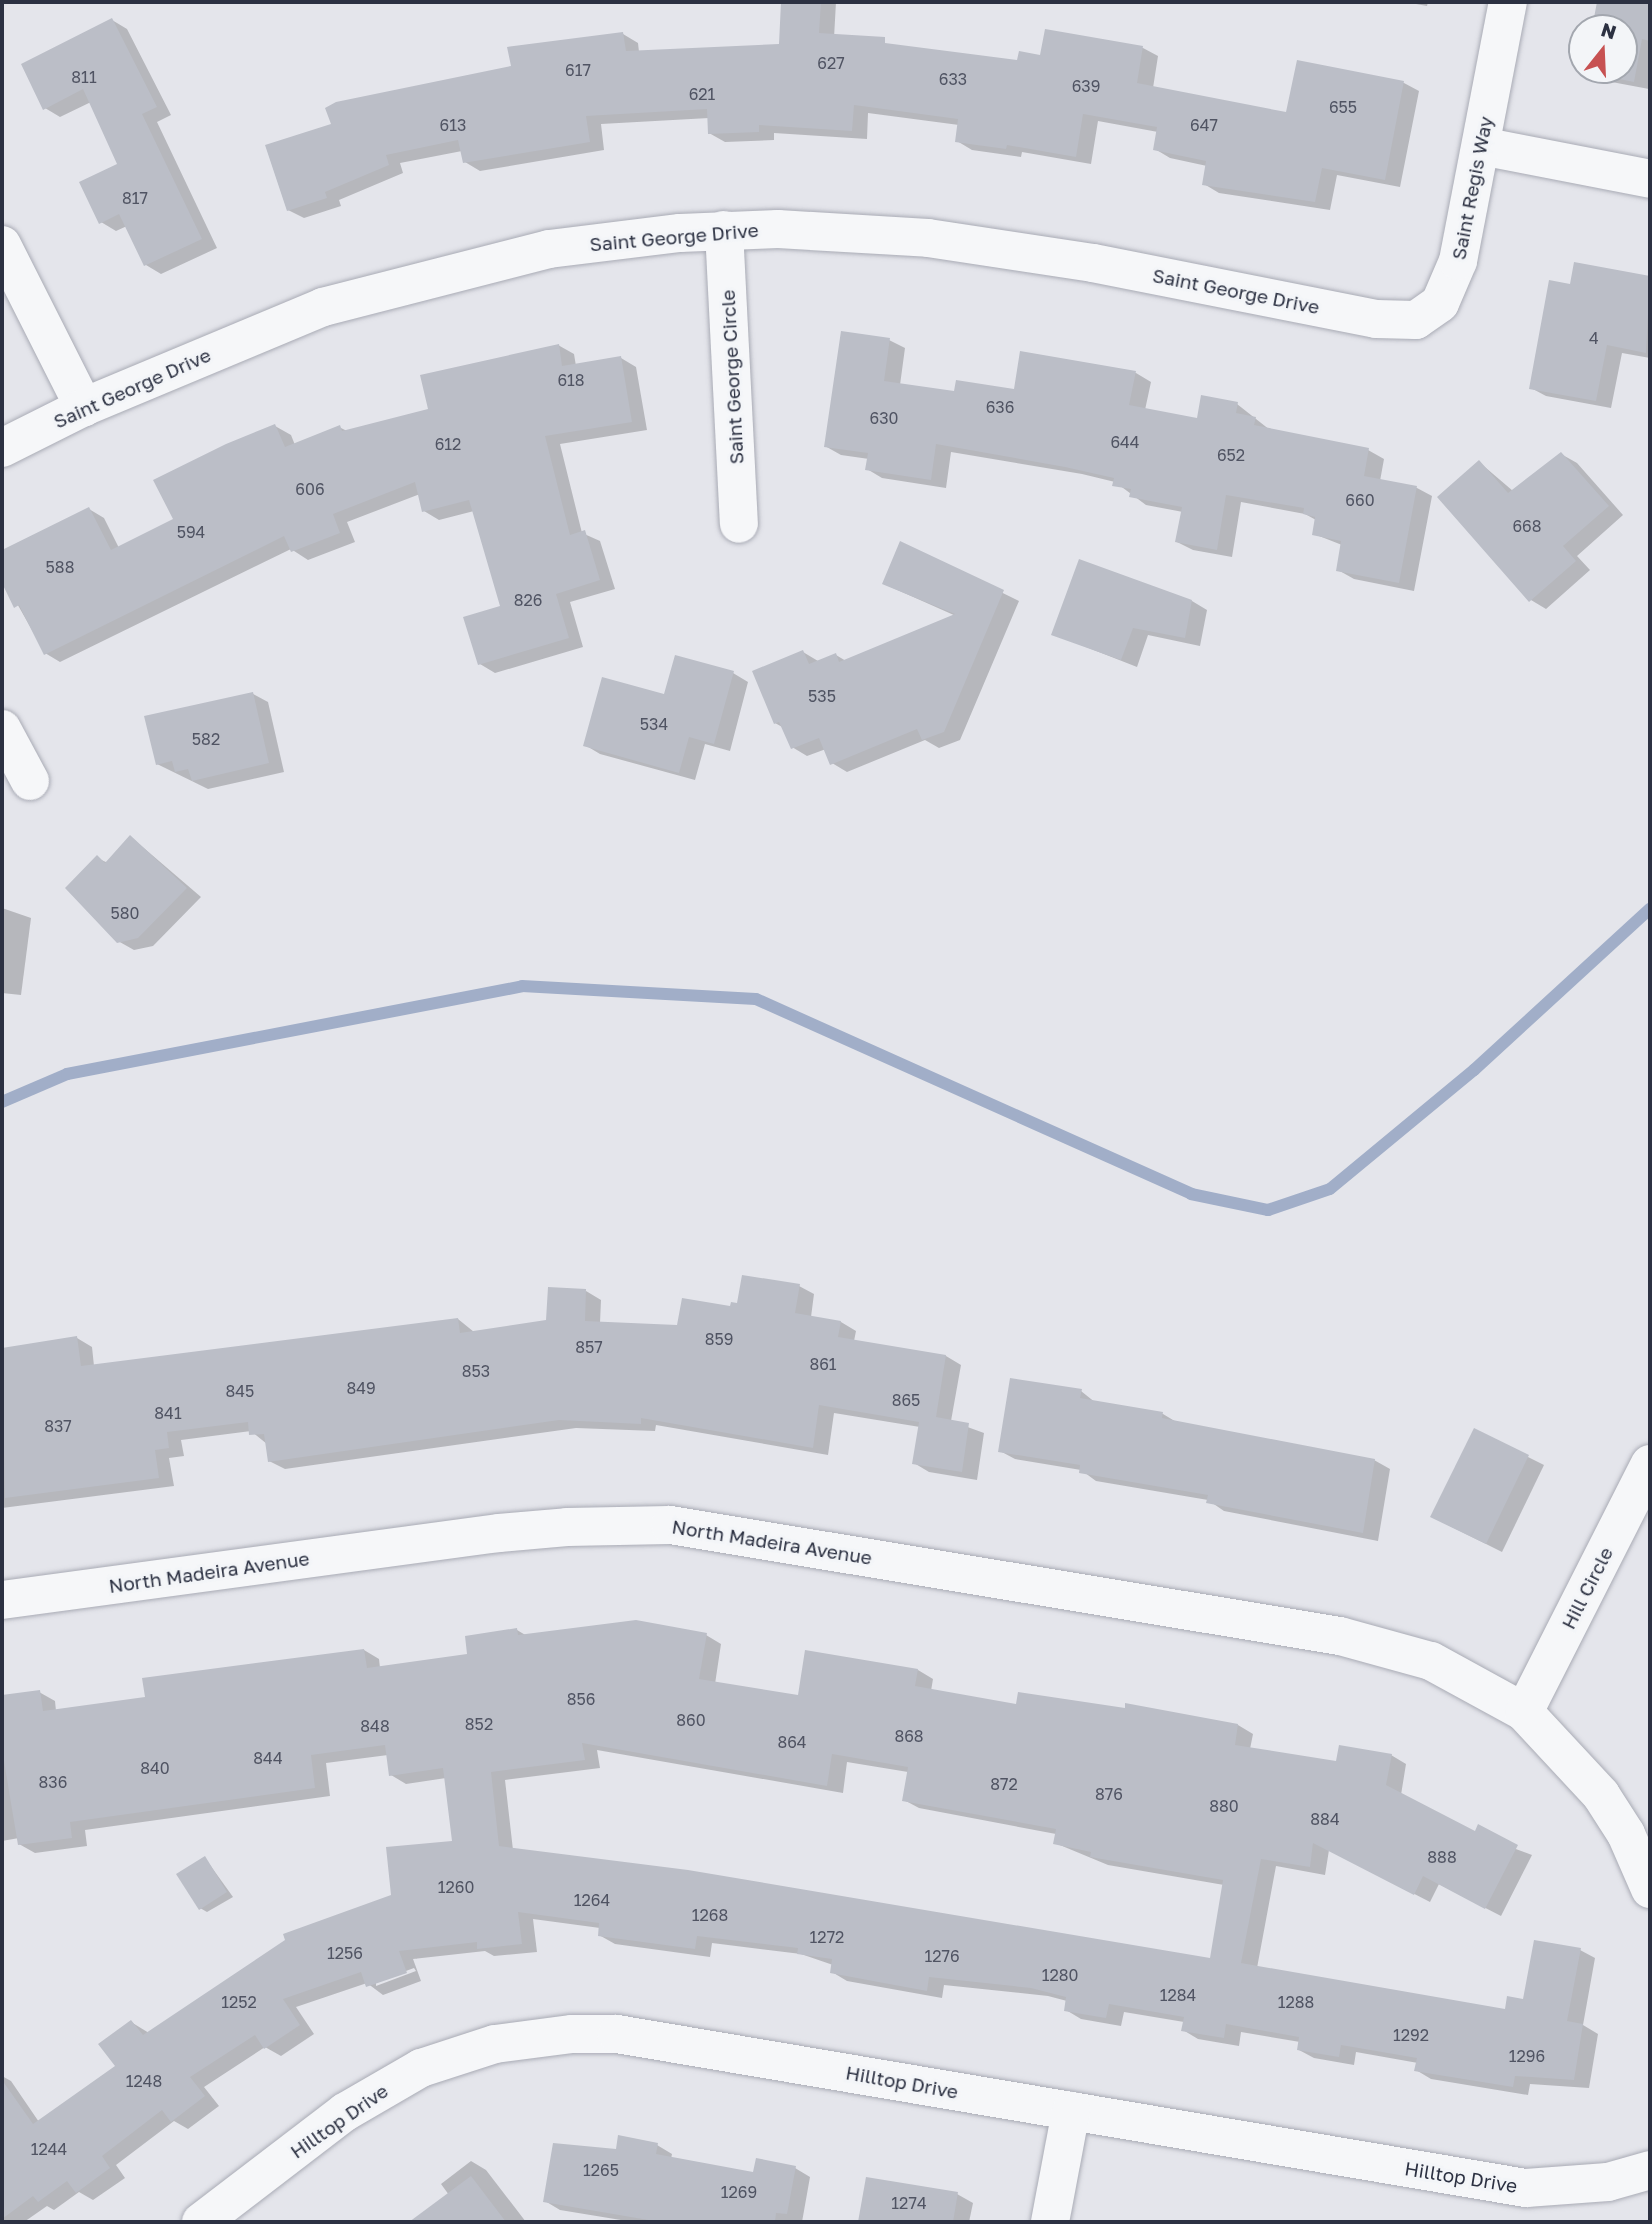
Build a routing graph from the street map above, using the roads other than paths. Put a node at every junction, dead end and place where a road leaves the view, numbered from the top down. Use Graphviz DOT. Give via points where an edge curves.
graph roads {
  1 [pos="1508,2"];
  2 [pos="1481,146"];
  3 [pos="1650,179"];
  4 [pos="724,230"];
  5 [pos="2,245"];
  6 [pos="1376,319"];
  7 [pos="84,407"];
  8 [pos="2,448"];
  9 [pos="739,524"];
  10 [pos="2,729"];
  11 [pos="30,781"];
  12 [pos="1650,1464"];
  13 [pos="2,1600"];
  14 [pos="1524,1712"];
  15 [pos="1650,1889"];
  16 [pos="1071,2111"];
  17 [pos="1650,2170"];
  18 [pos="201,2222"];
  19 [pos="1050,2222"];
  1 -- 2 [label="street, Saint Regis Way"];
  2 -- 3 [label="street"];
  2 -- 6 [label="street, Saint Regis Way" via="1458,261 1440,303 1416,320"];
  4 -- 6 [label="street, Saint George Drive" via="852,231 1004,248"];
  4 -- 7 [label="street, Saint George Drive" via="549,249 377,290 264,330"];
  4 -- 9 [label="street, Saint George Circle"];
  5 -- 7 [label="street"];
  7 -- 8 [label="street, Saint George Drive"];
  10 -- 11 [label="street"];
  12 -- 14 [label="street, Hill Circle"];
  13 -- 14 [label="street, North Madeira Avenue" via="499,1533 670,1525 1340,1636 1431,1661"];
  14 -- 15 [label="street, North Madeira Avenue" via="1601,1795 1626,1834"];
  16 -- 17 [label="street, Hilltop Drive" via="1527,2188 1608,2182"];
  16 -- 18 [label="street, Hilltop Drive" via="617,2034 532,2037 456,2056 386,2087"];
  16 -- 19 [label="street"];
}
